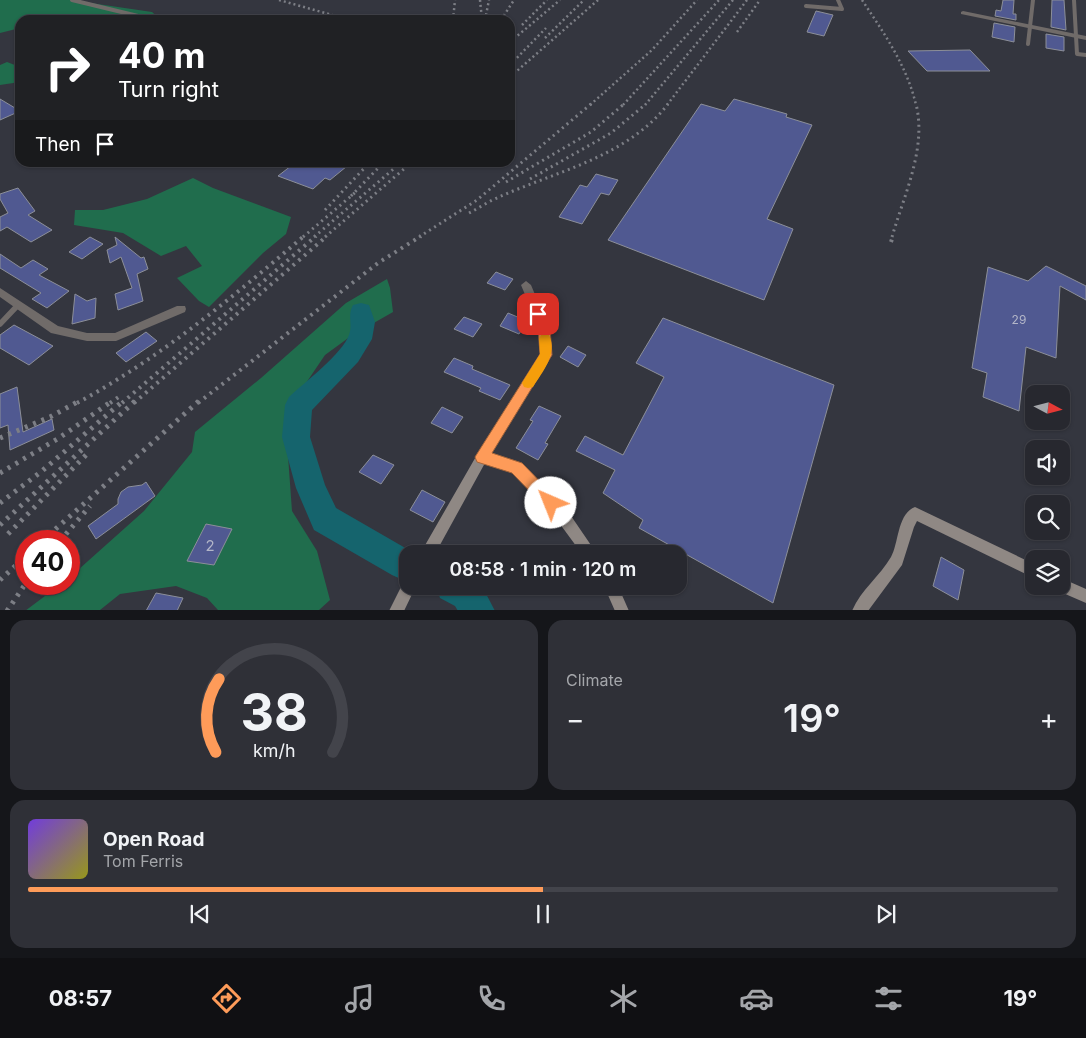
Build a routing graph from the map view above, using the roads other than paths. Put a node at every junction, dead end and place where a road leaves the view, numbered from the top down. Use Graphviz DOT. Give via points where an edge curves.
graph roads {
  1 [pos="72,0"];
  2 [pos="838,0"];
  3 [pos="1033,0"];
  4 [pos="1074,0"];
  5 [pos="806,6"];
  6 [pos="963,13"];
  7 [pos="134,15"];
  8 [pos="1030,27"];
  9 [pos="1075,36"];
  10 [pos="1086,38"];
  11 [pos="1028,44"];
  12 [pos="1086,55"];
  13 [pos="526,285"];
  14 [pos="0,292"];
  15 [pos="18,305"];
  16 [pos="181,309"];
  17 [pos="0,324"];
  18 [pos="482,457"];
  19 [pos="432,545"];
  20 [pos="584,545"];
  21 [pos="1025,567"];
  22 [pos="1070,589"];
  23 [pos="404,595"];
  24 [pos="615,595"];
  25 [pos="1086,596"];
  26 [pos="396,610"];
  27 [pos="622,610"];
  28 [pos="859,610"];
  1 -- 7 [label="lane"];
  2 -- 5 [label="lane" via="842,9"];
  3 -- 8 [label="lane"];
  4 -- 9 [label="lane"];
  6 -- 8 [label="street"];
  8 -- 9 [label="street"];
  8 -- 11 [label="lane"];
  9 -- 10 [label="street"];
  9 -- 12 [label="lane" via="1077,54"];
  13 -- 18 [label="street" via="544,328 546,355"];
  14 -- 15 [label="street"];
  15 -- 16 [label="street" via="55,330 87,337 116,338"];
  15 -- 17 [label="lane"];
  18 -- 19 [label="street"];
  18 -- 20 [label="street" via="517,467 562,515"];
  21 -- 28 [label="street" via="915,513 908,524 897,560"];
  22 -- 25 [label="street"];
  23 -- 26 [label="street"];
  24 -- 27 [label="street"];
}
